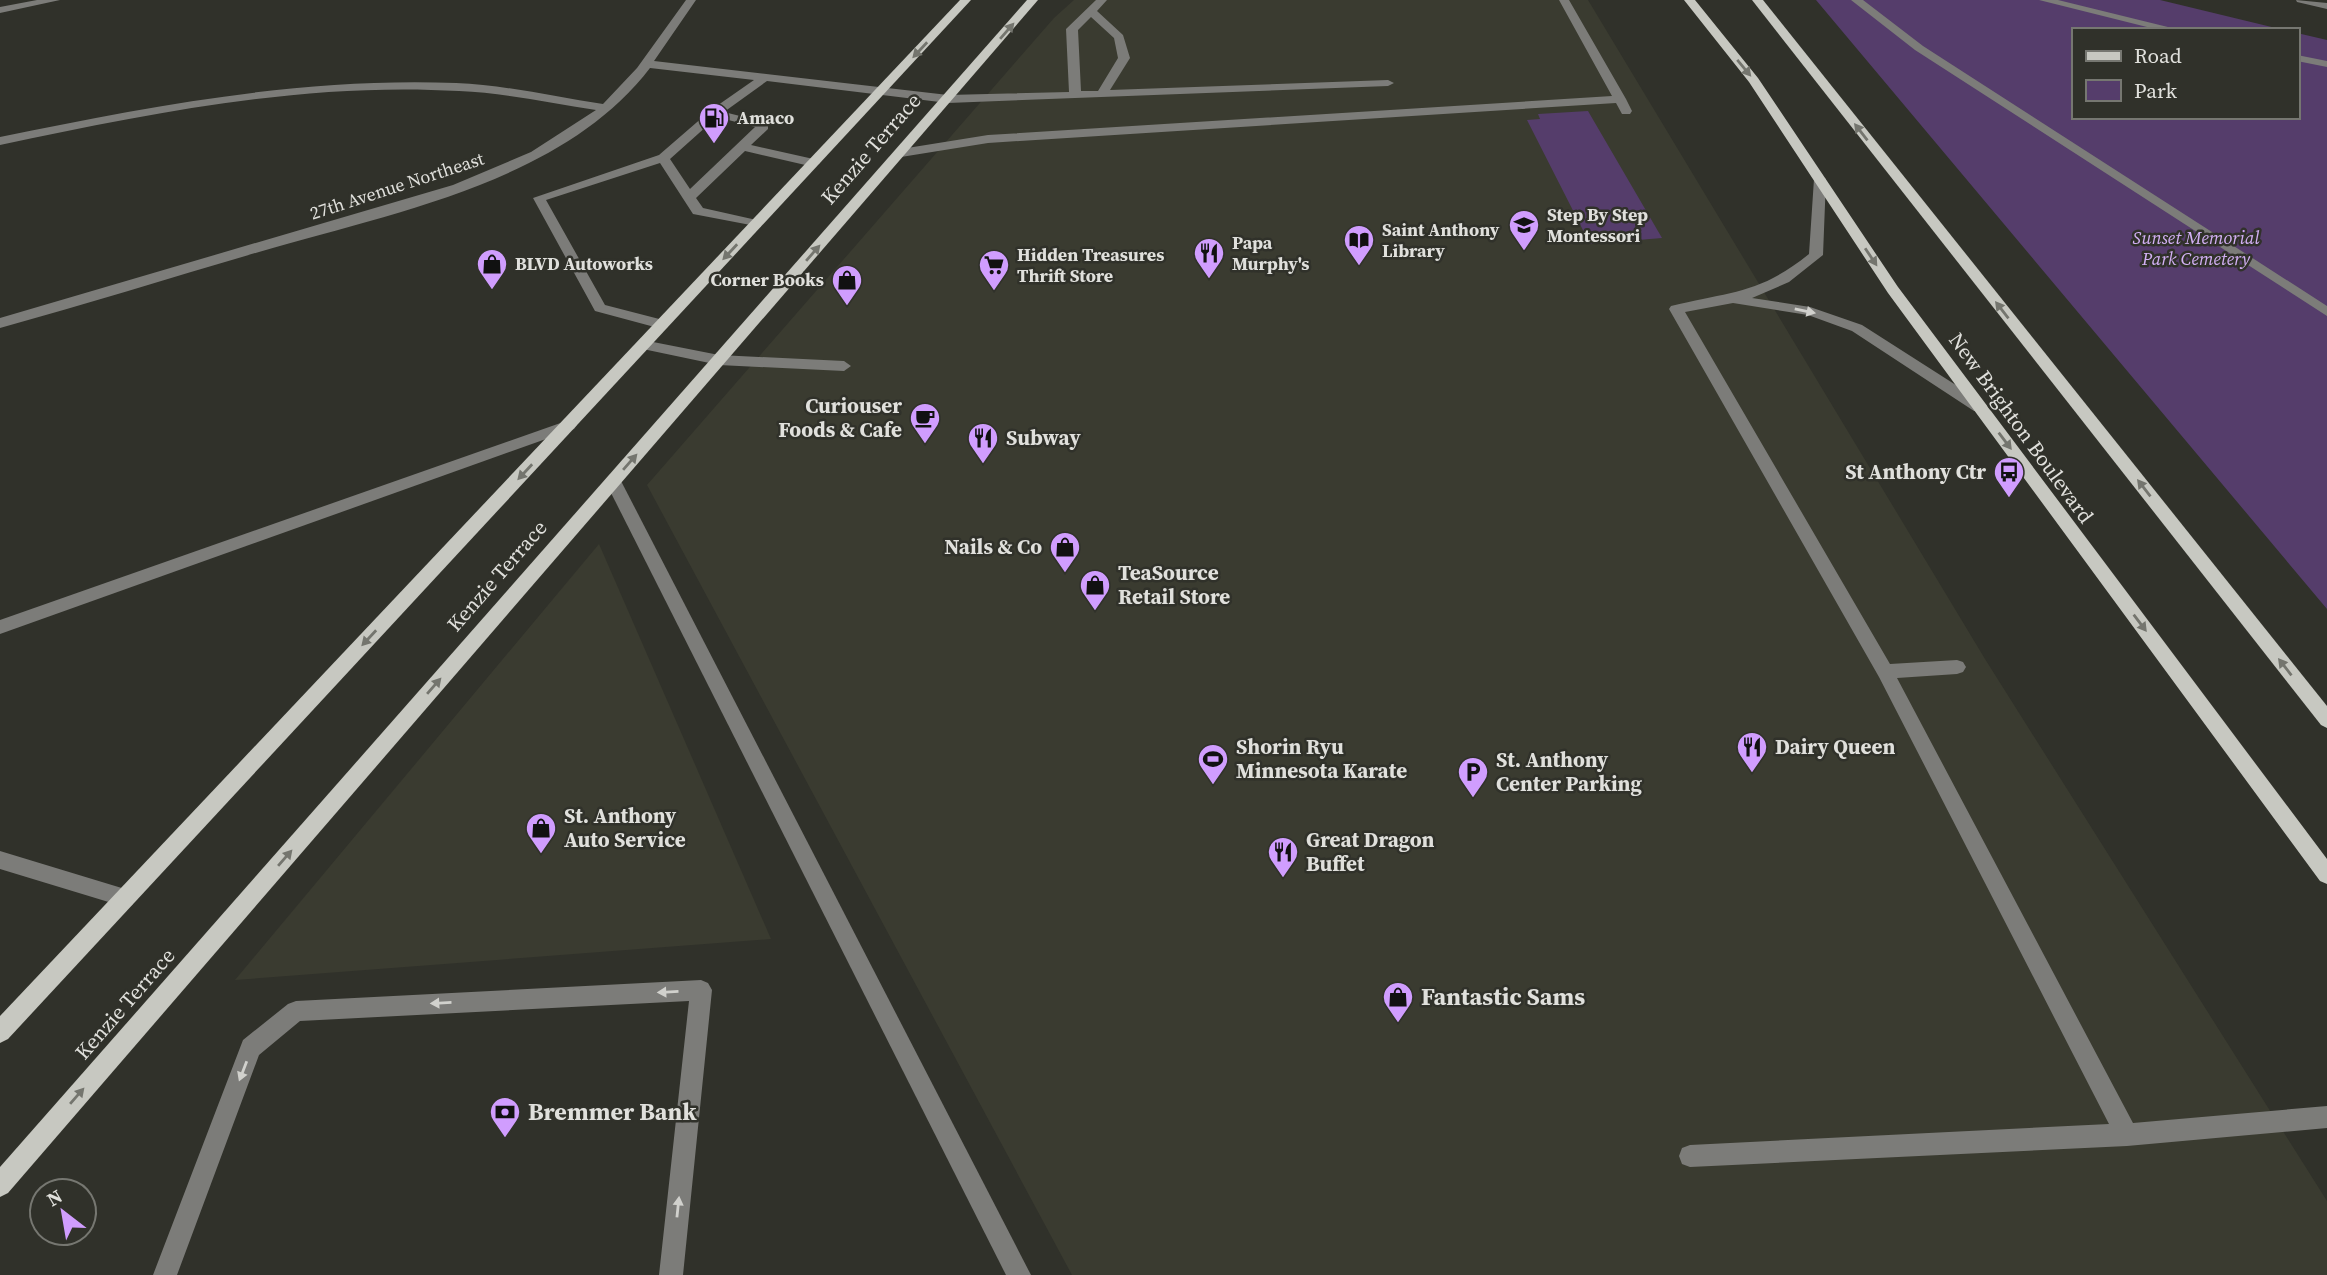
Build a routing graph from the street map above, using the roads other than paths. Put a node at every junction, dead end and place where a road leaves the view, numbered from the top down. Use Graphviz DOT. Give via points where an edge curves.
graph roads {
  1 [pos="55,0"];
  2 [pos="691,0"];
  3 [pos="966,0"];
  4 [pos="1033,0"];
  5 [pos="1102,0"];
  6 [pos="1564,0"];
  7 [pos="1678,0"];
  8 [pos="1689,0"];
  9 [pos="1757,0"];
  10 [pos="1856,0"];
  11 [pos="2044,0"];
  12 [pos="2301,0"];
  13 [pos="2327,6"];
  14 [pos="0,10"];
  15 [pos="1091,12"];
  16 [pos="1700,16"];
  17 [pos="2166,28"];
  18 [pos="2299,58"];
  19 [pos="648,64"];
  20 [pos="2327,65"];
  21 [pos="764,78"];
  22 [pos="1388,83"];
  23 [pos="881,92"];
  24 [pos="1075,95"];
  25 [pos="1101,95"];
  26 [pos="948,99"];
  27 [pos="606,108"];
  28 [pos="715,113"];
  29 [pos="0,141"];
  30 [pos="743,147"];
  31 [pos="901,153"];
  32 [pos="663,158"];
  33 [pos="814,163"];
  34 [pos="1820,179"];
  35 [pos="689,197"];
  36 [pos="757,224"];
  37 [pos="1738,300"];
  38 [pos="2327,312"];
  39 [pos="0,323"];
  40 [pos="662,324"];
  41 [pos="643,345"];
  42 [pos="719,360"];
  43 [pos="844,366"];
  44 [pos="1979,407"];
  45 [pos="569,425"];
  46 [pos="613,481"];
  47 [pos="0,627"];
  48 [pos="1957,667"];
  49 [pos="1885,672"];
  50 [pos="2327,720"];
  51 [pos="0,860"];
  52 [pos="2327,876"];
  53 [pos="125,898"];
  54 [pos="0,1032"];
  55 [pos="2327,1117"];
  56 [pos="2127,1135"];
  57 [pos="1690,1156"];
  58 [pos="0,1185"];
  59 [pos="165,1275"];
  60 [pos="671,1275"];
  61 [pos="1019,1275"];
  1 -- 14 [label="street"];
  2 -- 19 [label="street, 27th Avenue Northeast"];
  3 -- 23 [label="main road, Kenzie Terrace, one-way"];
  26 -- 4 [label="main road, Kenzie Terrace, one-way"];
  5 -- 15 [label="street"];
  6 -- 31 [label="street" via="1623,105 988,139"];
  7 -- 16 [label="main road"];
  8 -- 16 [label="main road, New Brighton Boulevard"];
  50 -- 9 [label="main road, one-way"];
  10 -- 38 [label="street" via="1919,48"];
  11 -- 17 [label="street"];
  12 -- 13 [label="street"];
  15 -- 24 [label="street" via="1072,29"];
  15 -- 25 [label="street" via="1119,37 1124,58"];
  16 -- 34 [label="main road, New Brighton Boulevard, one-way" via="1754,80"];
  18 -- 20 [label="street"];
  19 -- 21 [label="street"];
  19 -- 27 [label="street, 27th Avenue Northeast"];
  21 -- 23 [label="street"];
  21 -- 28 [label="street"];
  22 -- 25 [label="street"];
  23 -- 26 [label="street"];
  23 -- 33 [label="main road, Kenzie Terrace"];
  24 -- 25 [label="street"];
  24 -- 26 [label="street"];
  26 -- 31 [label="main road, Kenzie Terrace"];
  27 -- 29 [label="street" via="459,87 356,88 262,94 137,112"];
  27 -- 39 [label="street, 27th Avenue Northeast" via="555,144 450,190"];
  28 -- 30 [label="street" via="764,126"];
  28 -- 32 [label="street"];
  30 -- 33 [label="street"];
  30 -- 35 [label="street"];
  42 -- 31 [label="main road, Kenzie Terrace, one-way"];
  32 -- 35 [label="street"];
  32 -- 40 [label="street" via="539,198 600,308"];
  33 -- 36 [label="main road, Kenzie Terrace"];
  34 -- 37 [label="street" via="1816,255 1793,274"];
  34 -- 44 [label="main road, New Brighton Boulevard, one-way" via="1893,290"];
  35 -- 36 [label="street" via="698,211"];
  36 -- 40 [label="main road, Kenzie Terrace, one-way"];
  37 -- 44 [label="street, one-way" via="1810,311 1857,328"];
  37 -- 49 [label="street" via="1676,309"];
  40 -- 41 [label="main road, Kenzie Terrace"];
  41 -- 42 [label="street"];
  41 -- 45 [label="main road, Kenzie Terrace"];
  42 -- 43 [label="street"];
  46 -- 42 [label="main road, Kenzie Terrace, one-way"];
  44 -- 52 [label="main road, New Brighton Boulevard, one-way"];
  45 -- 47 [label="street"];
  45 -- 53 [label="main road, Kenzie Terrace, one-way"];
  58 -- 46 [label="main road, Kenzie Terrace, one-way"];
  46 -- 61 [label="street"];
  48 -- 49 [label="street"];
  49 -- 56 [label="street"];
  51 -- 53 [label="street"];
  53 -- 54 [label="main road, Kenzie Terrace"];
  55 -- 56 [label="street"];
  56 -- 57 [label="street"];
  60 -- 59 [label="street, one-way" via="701,990 296,1011 251,1048"];
}
